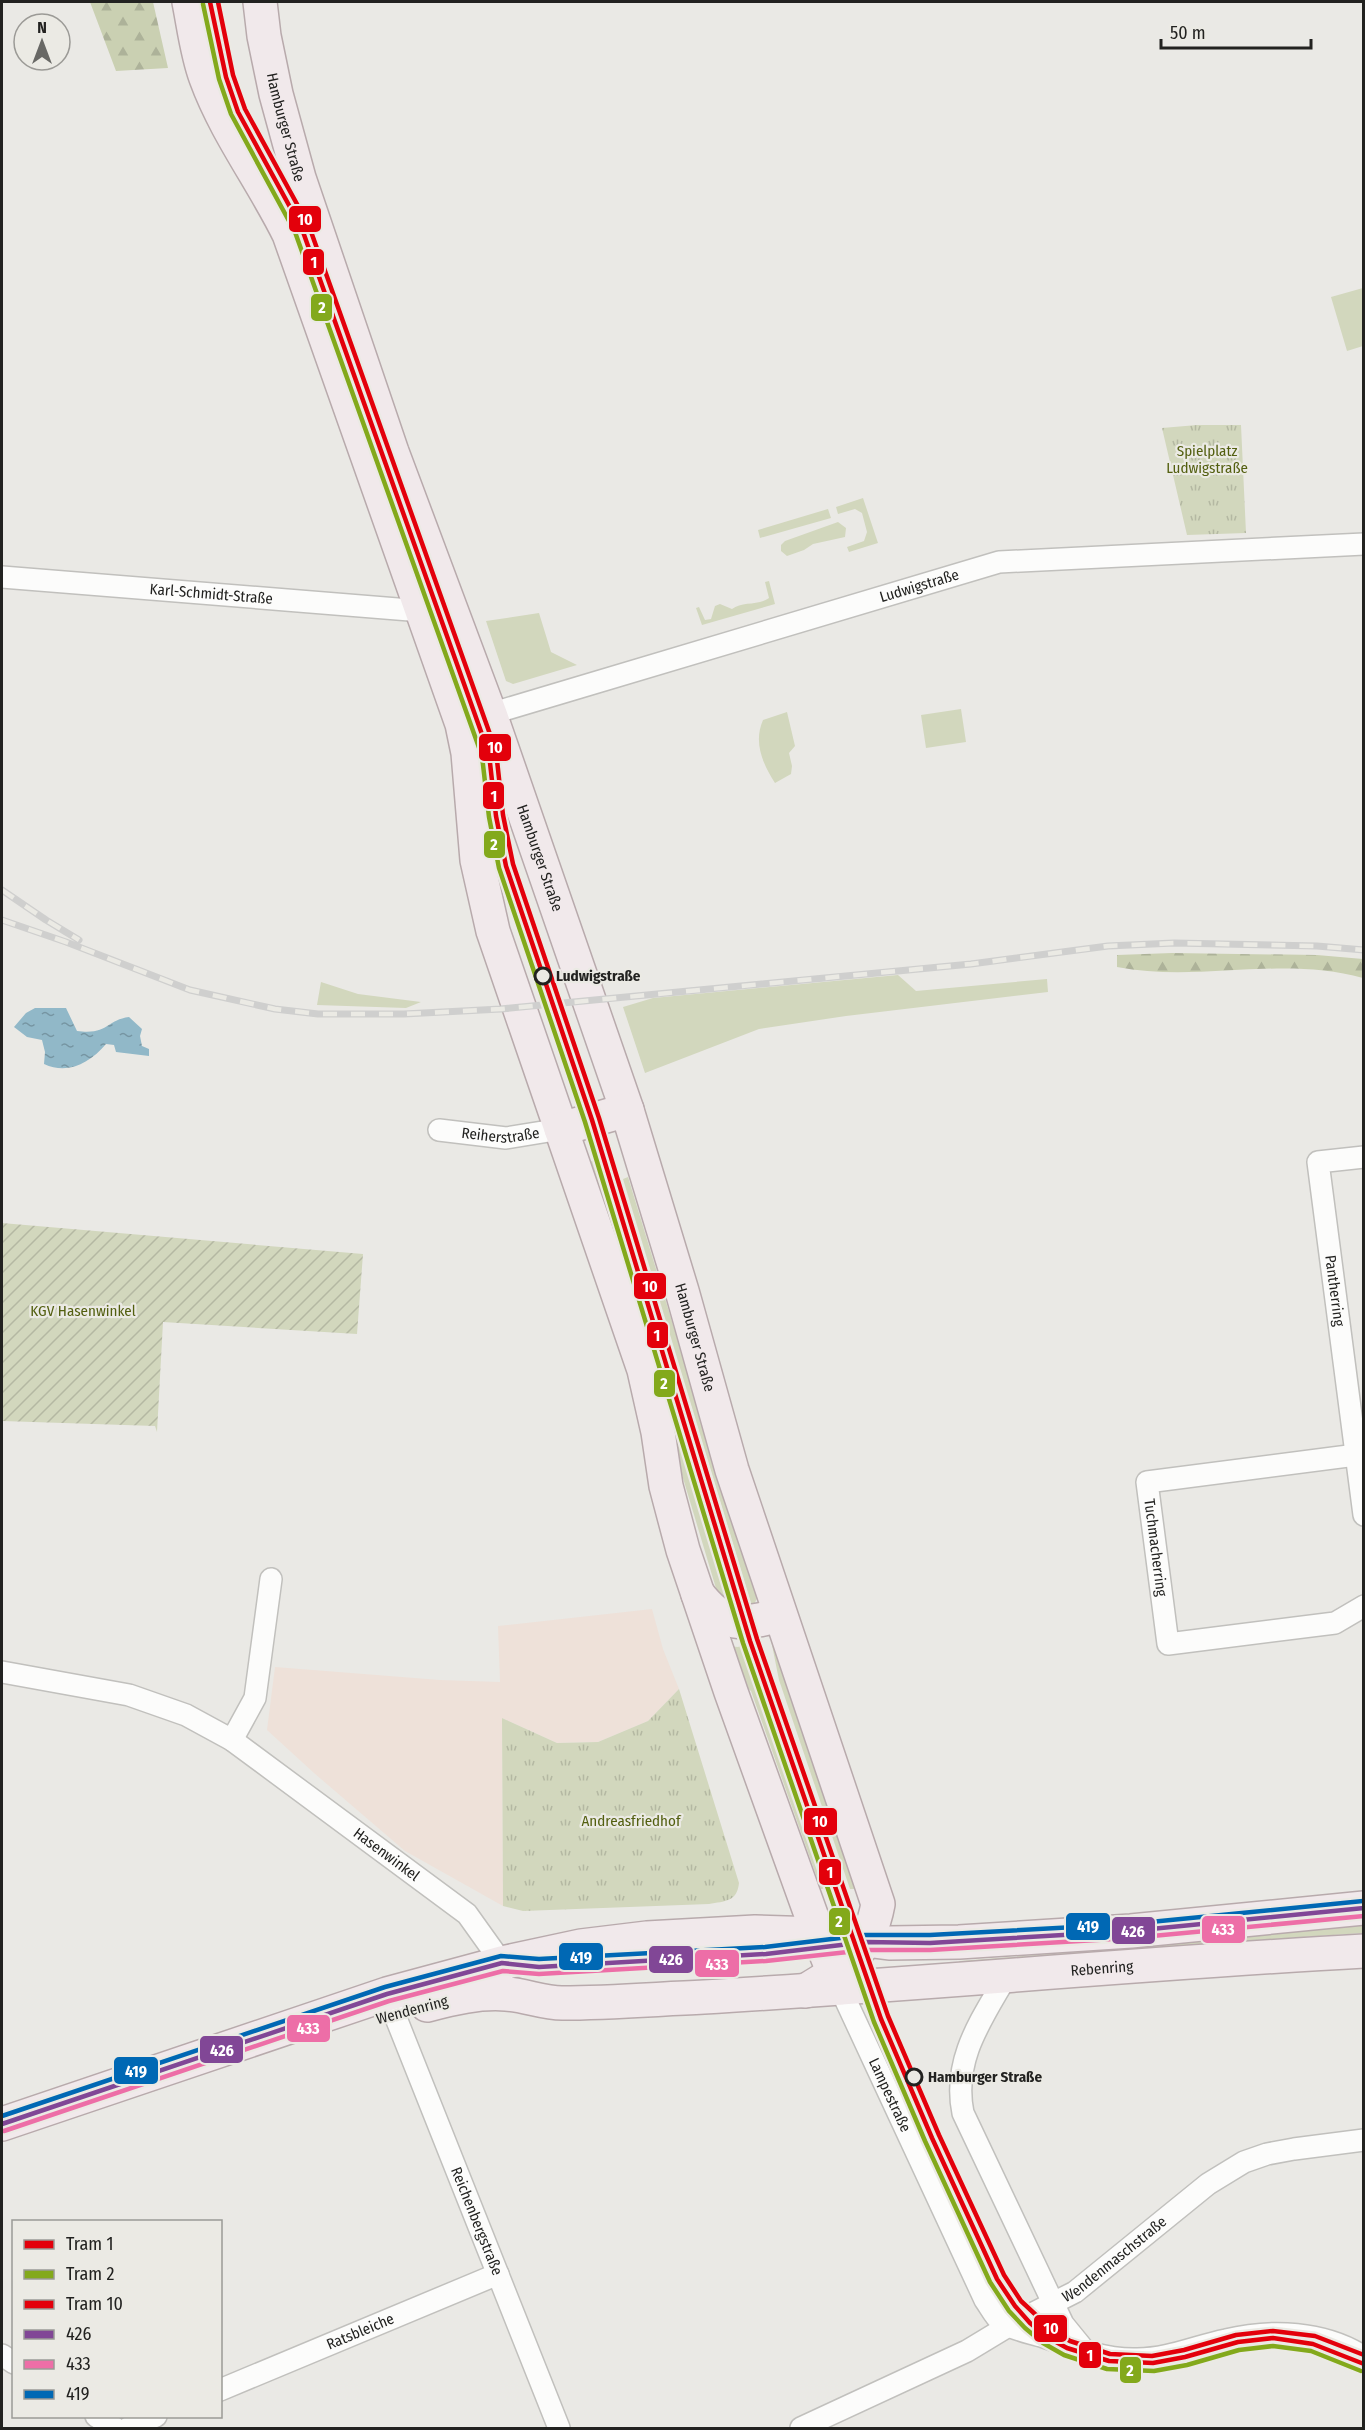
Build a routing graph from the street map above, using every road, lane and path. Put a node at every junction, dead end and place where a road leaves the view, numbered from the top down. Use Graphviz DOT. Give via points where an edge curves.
graph roads {
  1 [pos="189,2"];
  2 [pos="260,2"];
  3 [pos="1364,544"];
  4 [pos="2,576"];
  5 [pos="422,611"];
  6 [pos="490,714"];
  7 [pos="627,1110"];
  8 [pos="561,1129"];
  9 [pos="439,1130"];
  10 [pos="1364,1157"];
  11 [pos="1359,1455"];
  12 [pos="1364,1515"];
  13 [pos="271,1579"];
  14 [pos="698,1593"];
  15 [pos="1364,1606"];
  16 [pos="780,1615"];
  17 [pos="2,1672"];
  18 [pos="232,1740"];
  19 [pos="878,1904"];
  20 [pos="1364,1908"];
  21 [pos="818,1934"];
  22 [pos="866,1942"];
  23 [pos="930,1943"];
  24 [pos="1364,1951"];
  25 [pos="901,1971"];
  26 [pos="1007,1975"];
  27 [pos="505,1978"];
  28 [pos="837,1981"];
  29 [pos="394,2013"];
  30 [pos="2,2124"];
  31 [pos="1364,2140"];
  32 [pos="2,2144"];
  33 [pos="498,2274"];
  34 [pos="1053,2303"];
  35 [pos="1010,2325"];
  36 [pos="1085,2351"];
  37 [pos="1364,2357"];
  38 [pos="222,2389"];
  39 [pos="99,2418"];
  40 [pos="151,2418"];
  41 [pos="115,2428"];
  42 [pos="128,2428"];
  43 [pos="559,2428"];
  44 [pos="801,2428"];
  1 -- 5 [label="main road" via="206,78 289,234"];
  2 -- 6 [label="main road, Hamburger Straße" via="276,94 306,199 392,452"];
  3 -- 6 [label="street, Ludwigstraße" via="999,562"];
  4 -- 5 [label="street, Karl-Schmidt-Straße"];
  5 -- 8 [label="main road" via="462,724 477,860 493,932"];
  6 -- 7 [label="main road, Hamburger Straße"];
  7 -- 8 [label="main road"];
  7 -- 16 [label="main road, Hamburger Straße" via="732,1470"];
  8 -- 9 [label="street, Reiherstraße" via="506,1138"];
  8 -- 14 [label="main road" via="644,1370 666,1486"];
  10 -- 11 [label="street, Pantherring" via="1318,1162"];
  11 -- 12 [label="street"];
  11 -- 15 [label="street, Tuchmacherring" via="1147,1482 1168,1644 1335,1623"];
  13 -- 18 [label="street" via="255,1698"];
  14 -- 16 [label="main road" via="716,1614 728,1621 755,1622"];
  14 -- 21 [label="main road"];
  16 -- 19 [label="main road, Hamburger Straße"];
  17 -- 18 [label="street, Hasenwinkel" via="129,1695 186,1715"];
  18 -- 27 [label="street, Hasenwinkel" via="467,1914"];
  19 -- 22 [label="main road"];
  19 -- 23 [label="main road"];
  20 -- 23 [label="main road" via="1131,1931"];
  21 -- 22 [label="main road"];
  21 -- 27 [label="main road, Wendenring" via="755,1932 581,1946"];
  21 -- 28 [label="main road"];
  22 -- 23 [label="main road"];
  22 -- 28 [label="main road"];
  23 -- 25 [label="main road"];
  24 -- 26 [label="main road, Rebenring"];
  25 -- 26 [label="main road, Rebenring"];
  25 -- 28 [label="main road, Rebenring"];
  26 -- 34 [label="street" via="966,2050 960,2100"];
  27 -- 28 [label="main road, Wendenring" via="552,2002 579,2003 805,1991"];
  27 -- 29 [label="main road, Wendenring" via="462,1996"];
  27 -- 30 [label="main road, Wendenring" via="387,1995"];
  28 -- 35 [label="street, Lampestraße" via="985,2300 1001,2322"];
  29 -- 32 [label="main road, Wendenring"];
  29 -- 33 [label="street, Reichenbergstraße"];
  31 -- 34 [label="street, Wendenmaschstraße" via="1294,2149 1244,2162 1208,2184 1086,2284"];
  33 -- 38 [label="street, Ratsbleiche"];
  33 -- 43 [label="street, Reichenbergstraße"];
  34 -- 35 [label="street, Wendenmaschstraße"];
  34 -- 36 [label="street" via="1063,2324"];
  35 -- 36 [label="street"];
  35 -- 44 [label="street, Wendenmaschstraße" via="967,2351"];
  36 -- 37 [label="street" via="1110,2357 1158,2358 1226,2340 1280,2334 1329,2341"];
  39 -- 41 [label="street"];
  40 -- 42 [label="street"];
}
